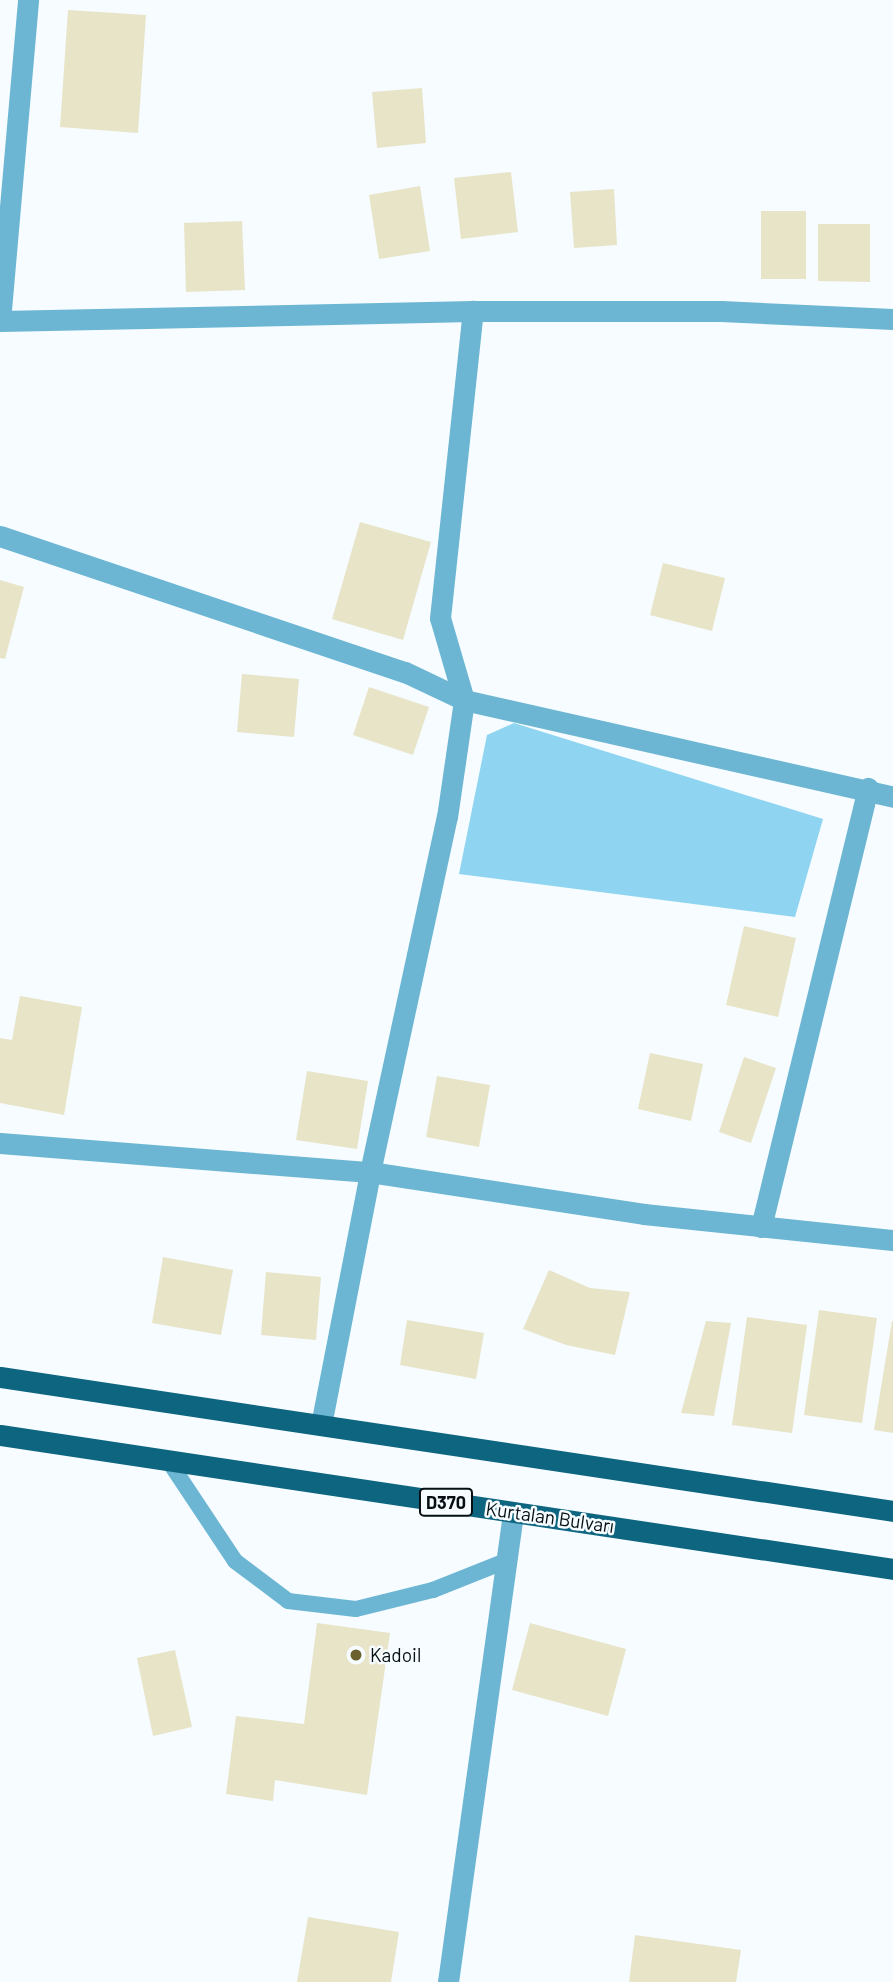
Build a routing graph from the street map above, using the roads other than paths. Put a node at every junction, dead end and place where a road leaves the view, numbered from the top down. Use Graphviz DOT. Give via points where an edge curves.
graph roads {
  1 [pos="28,0"];
  2 [pos="473,311"];
  3 [pos="893,319"];
  4 [pos="0,321"];
  5 [pos="0,536"];
  6 [pos="464,700"];
  7 [pos="868,788"];
  8 [pos="893,797"];
  9 [pos="0,1143"];
  10 [pos="370,1172"];
  11 [pos="761,1227"];
  12 [pos="893,1240"];
  13 [pos="0,1377"];
  14 [pos="321,1425"];
  15 [pos="0,1435"];
  16 [pos="168,1460"];
  17 [pos="893,1511"];
  18 [pos="513,1512"];
  19 [pos="506,1561"];
  20 [pos="893,1569"];
  21 [pos="448,1982"];
  1 -- 4 [label="street"];
  2 -- 3 [label="street" via="721,311"];
  2 -- 4 [label="street"];
  2 -- 6 [label="street" via="440,618"];
  5 -- 6 [label="street" via="405,671"];
  6 -- 7 [label="street"];
  6 -- 10 [label="street" via="447,817"];
  7 -- 8 [label="street"];
  7 -- 11 [label="street"];
  9 -- 10 [label="street"];
  10 -- 11 [label="street"];
  10 -- 14 [label="street"];
  11 -- 12 [label="street"];
  13 -- 14 [label="highway"];
  14 -- 17 [label="highway"];
  15 -- 16 [label="highway, Kurtalan Bulvarı / D370"];
  16 -- 18 [label="highway, Kurtalan Bulvarı / D370"];
  16 -- 19 [label="lane" via="235,1561 288,1601 356,1609 433,1590"];
  18 -- 19 [label="street"];
  18 -- 20 [label="highway, Kurtalan Bulvarı / D370"];
  19 -- 21 [label="street"];
}
